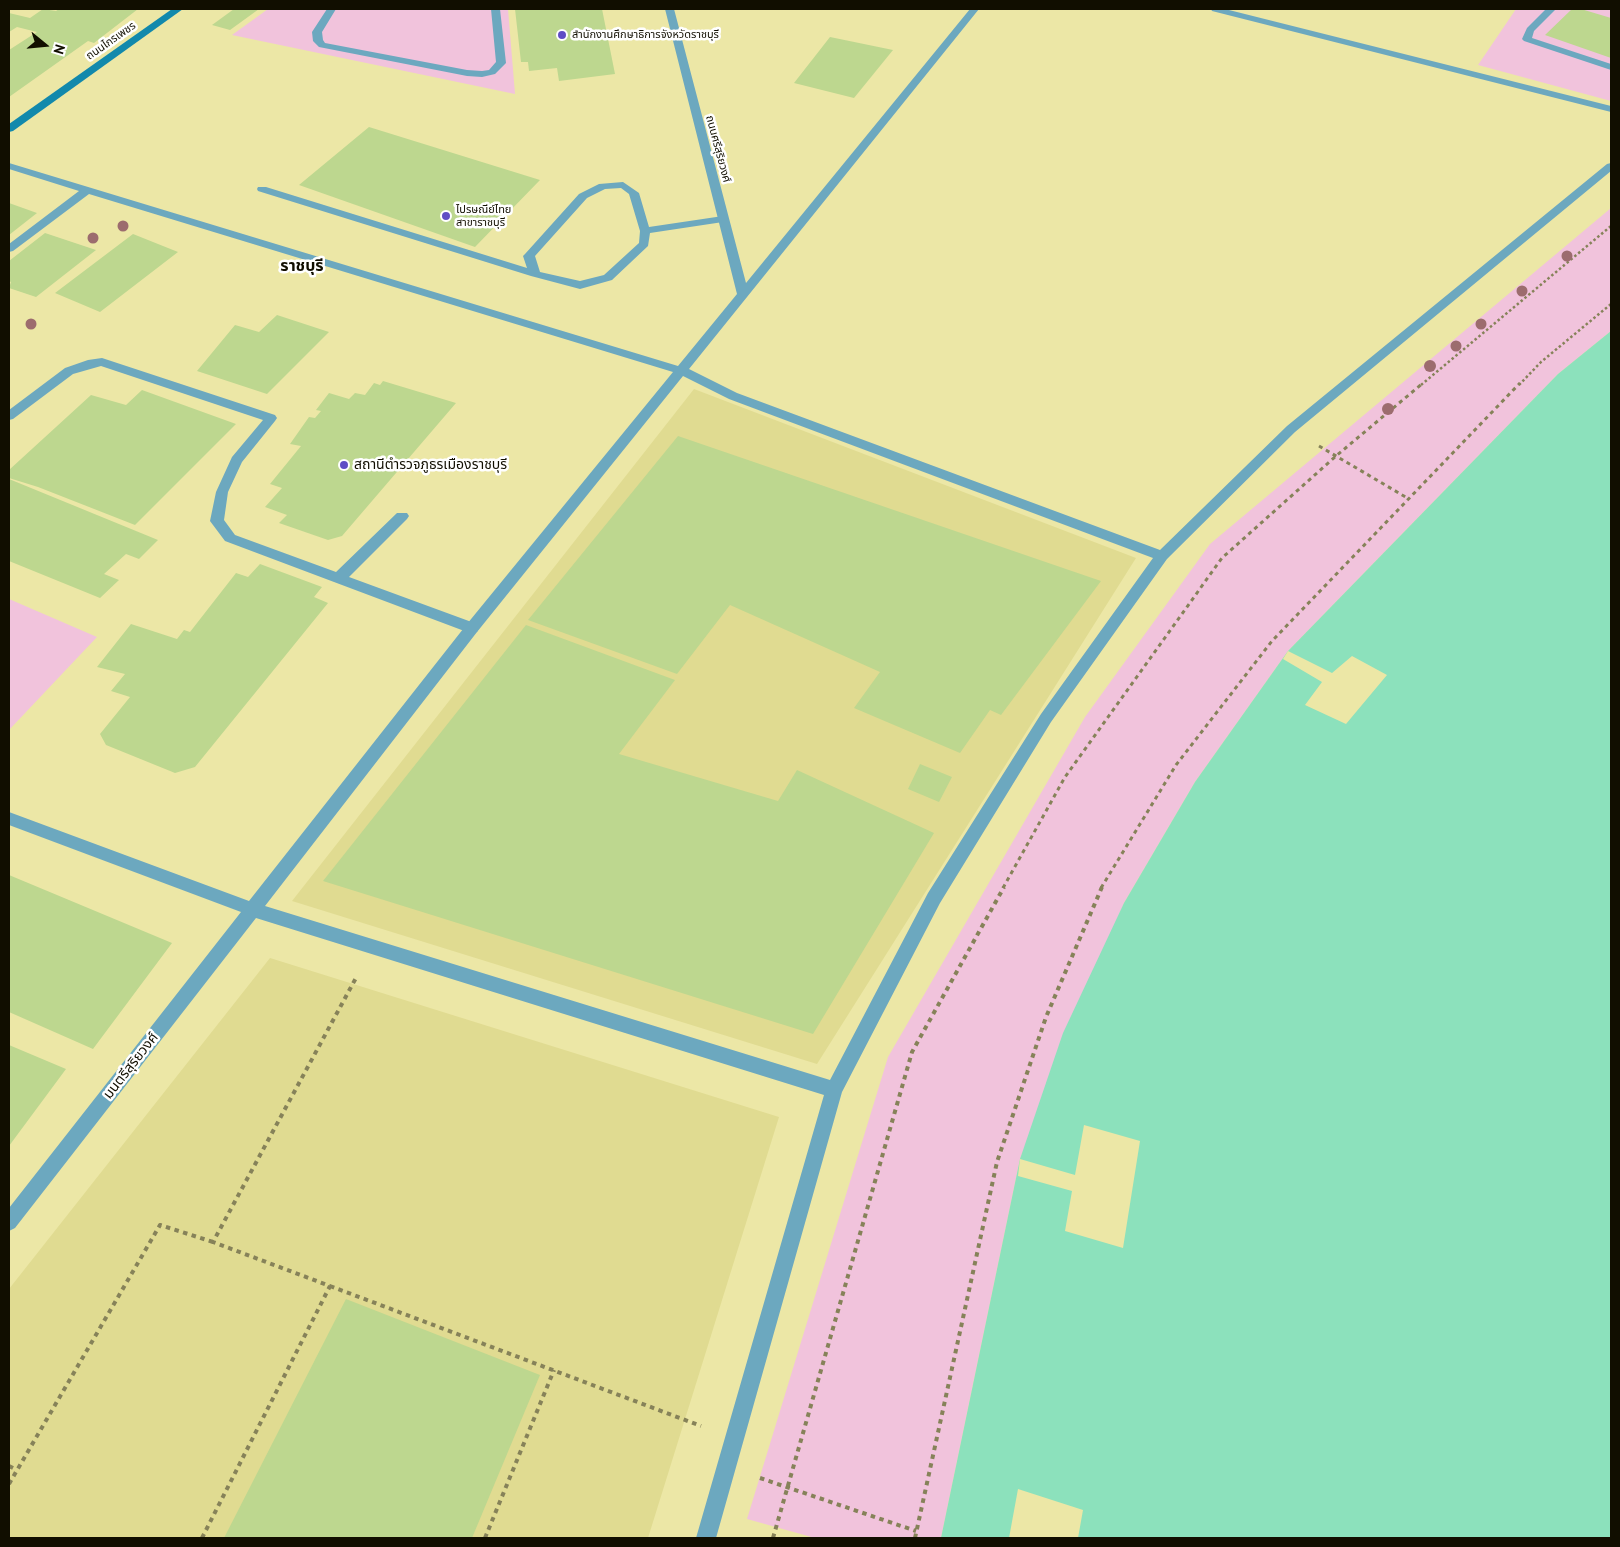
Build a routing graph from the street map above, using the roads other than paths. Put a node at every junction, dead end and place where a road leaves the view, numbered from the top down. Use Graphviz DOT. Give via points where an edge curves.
graph roads {
  1 [pos="178,9"];
  2 [pos="331,9"];
  3 [pos="496,9"];
  4 [pos="669,9"];
  5 [pos="975,9"];
  6 [pos="1215,9"];
  7 [pos="1551,9"];
  8 [pos="1611,67"];
  9 [pos="1611,109"];
  10 [pos="9,129"];
  11 [pos="9,166"];
  12 [pos="1611,166"];
  13 [pos="262,189"];
  14 [pos="86,190"];
  15 [pos="723,219"];
  16 [pos="645,231"];
  17 [pos="9,249"];
  18 [pos="535,274"];
  19 [pos="743,295"];
  20 [pos="682,371"];
  21 [pos="9,416"];
  22 [pos="402,516"];
  23 [pos="1162,556"];
  24 [pos="338,578"];
  25 [pos="472,628"];
  26 [pos="9,818"];
  27 [pos="253,910"];
  28 [pos="834,1090"];
  29 [pos="9,1222"];
  30 [pos="706,1538"];
  1 -- 10 [label="main road, ถนนไกรเพชร"];
  2 -- 3 [label="street" via="317,32 322,45 482,74 492,72 501,63"];
  4 -- 15 [label="street, ถนนศรีสุริยวงศ์"];
  5 -- 19 [label="street, มนตรีสุริยวงศ์"];
  6 -- 9 [label="street"];
  7 -- 8 [label="street" via="1530,30 1527,39"];
  11 -- 14 [label="street"];
  12 -- 23 [label="street" via="1291,429"];
  13 -- 18 [label="street"];
  14 -- 17 [label="street"];
  14 -- 20 [label="street"];
  15 -- 16 [label="street"];
  15 -- 19 [label="street, ถนนศรีสุริยวงศ์"];
  16 -- 18 [label="street" via="644,244 608,278 580,284"];
  16 -- 18 [label="street" via="634,193 623,185 603,186 583,196 529,256"];
  19 -- 20 [label="street, มนตรีสุริยวงศ์"];
  20 -- 23 [label="street" via="733,396"];
  20 -- 25 [label="street, มนตรีสุริยวงศ์"];
  21 -- 24 [label="street" via="69,371 102,362 271,418 236,460 222,492 218,521 230,538"];
  22 -- 24 [label="street"];
  23 -- 28 [label="street" via="1046,718 934,898"];
  24 -- 25 [label="street"];
  25 -- 27 [label="street, มนตรีสุริยวงศ์"];
  26 -- 27 [label="street"];
  27 -- 28 [label="street"];
  27 -- 29 [label="street, มนตรีสุริยวงศ์"];
  28 -- 30 [label="street"];
}
